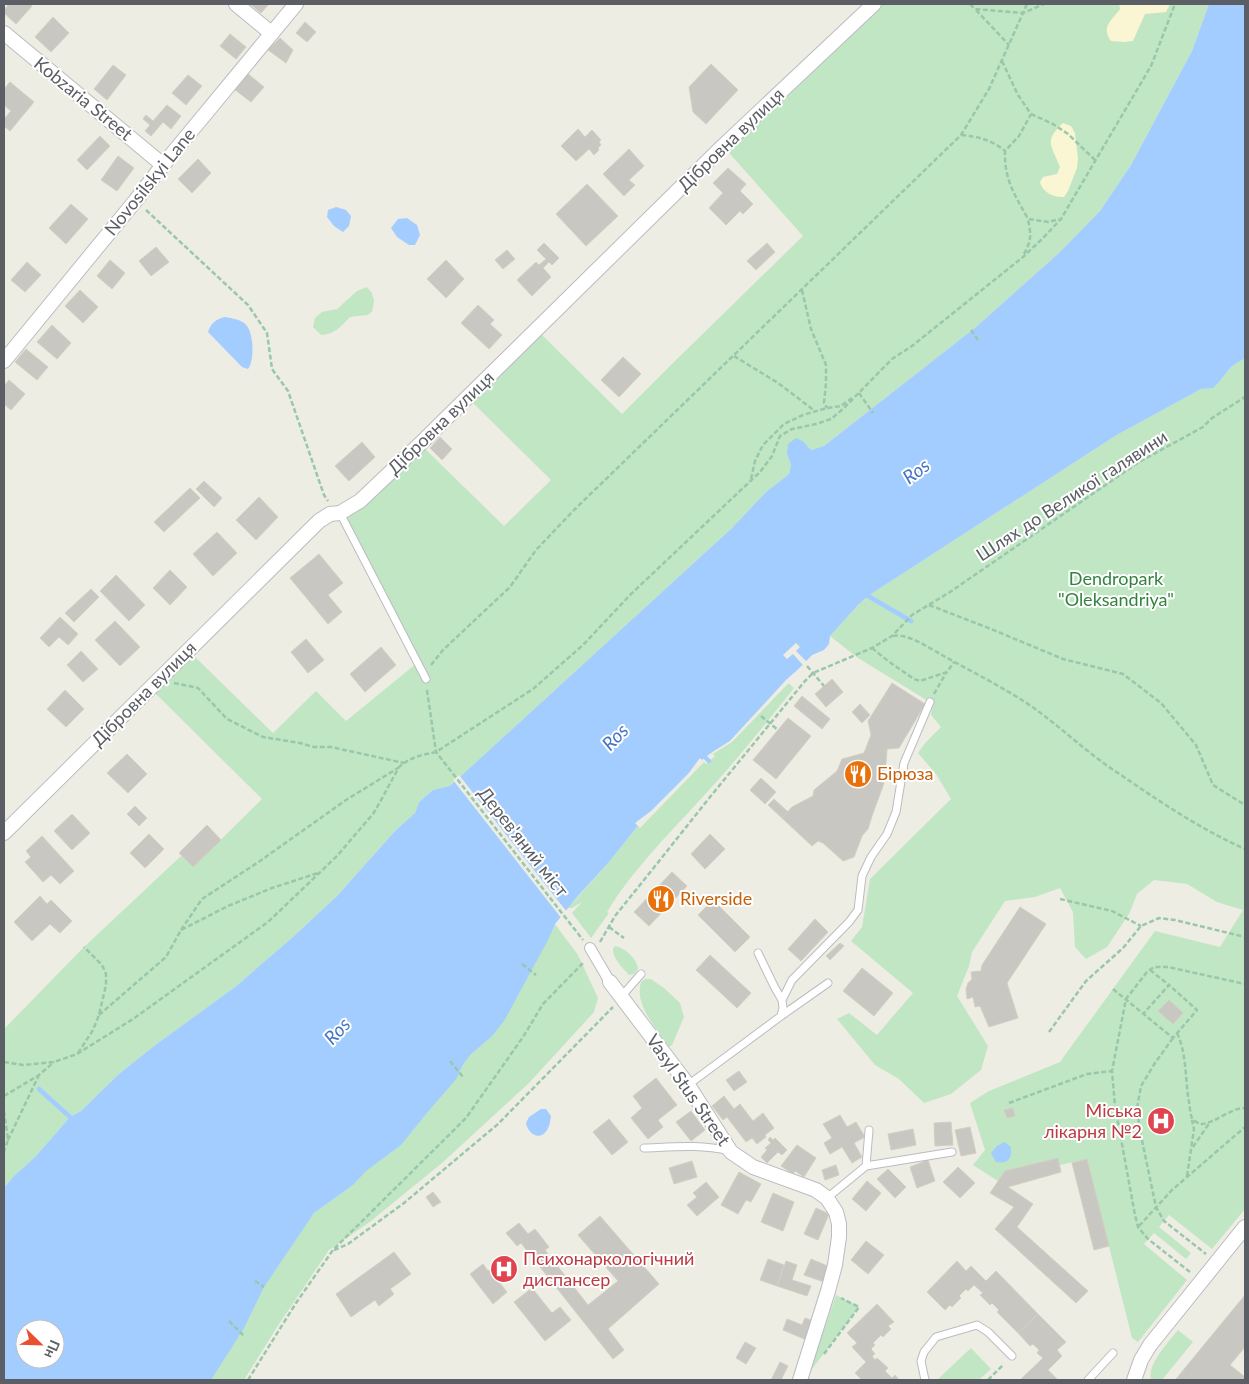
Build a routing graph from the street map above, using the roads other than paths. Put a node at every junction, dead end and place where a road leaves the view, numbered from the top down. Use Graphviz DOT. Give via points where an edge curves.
graph roads {
  1 [pos="236,4"];
  2 [pos="296,4"];
  3 [pos="874,4"];
  4 [pos="271,33"];
  5 [pos="4,34"];
  6 [pos="163,164"];
  7 [pos="4,361"];
  8 [pos="340,513"];
  9 [pos="426,679"];
  10 [pos="930,702"];
  11 [pos="4,833"];
  12 [pos="591,951"];
  13 [pos="758,953"];
  14 [pos="641,974"];
  15 [pos="610,982"];
  16 [pos="828,983"];
  17 [pos="622,997"];
  18 [pos="782,1000"];
  19 [pos="781,1016"];
  20 [pos="688,1085"];
  21 [pos="869,1130"];
  22 [pos="644,1148"];
  23 [pos="732,1152"];
  24 [pos="952,1152"];
  25 [pos="866,1166"];
  26 [pos="827,1198"];
  27 [pos="1245,1226"];
  28 [pos="1113,1353"];
  29 [pos="1012,1356"];
  30 [pos="800,1380"];
  31 [pos="925,1380"];
  32 [pos="1088,1380"];
  33 [pos="1134,1380"];
  1 -- 4 [label="street"];
  2 -- 4 [label="street, Novosilskyi Lane"];
  3 -- 8 [label="street, Дібровна вулиця" via="723,146 420,444 360,500"];
  4 -- 6 [label="street, Novosilskyi Lane"];
  5 -- 6 [label="street, Kobzaria Street"];
  6 -- 7 [label="street, Novosilskyi Lane"];
  8 -- 9 [label="lane"];
  8 -- 11 [label="street, Дібровна вулиця" via="319,520"];
  10 -- 18 [label="lane" via="904,763 896,812 862,876 858,910 792,980"];
  12 -- 15 [label="street"];
  13 -- 18 [label="lane"];
  14 -- 17 [label="lane"];
  15 -- 17 [label="street, Vasyl Stus Street"];
  16 -- 19 [label="lane"];
  17 -- 20 [label="street, Vasyl Stus Street"];
  18 -- 19 [label="lane"];
  19 -- 20 [label="lane"];
  20 -- 23 [label="street, Vasyl Stus Street"];
  21 -- 25 [label="lane"];
  22 -- 23 [label="lane" via="696,1146"];
  23 -- 26 [label="street, Vasyl Stus Street" via="753,1167 816,1190"];
  24 -- 25 [label="lane"];
  25 -- 26 [label="lane"];
  26 -- 30 [label="street" via="839,1224 837,1252"];
  27 -- 33 [label="street" via="1150,1345"];
  28 -- 32 [label="lane"];
  29 -- 31 [label="lane" via="977,1325 936,1337 921,1361"];
}
